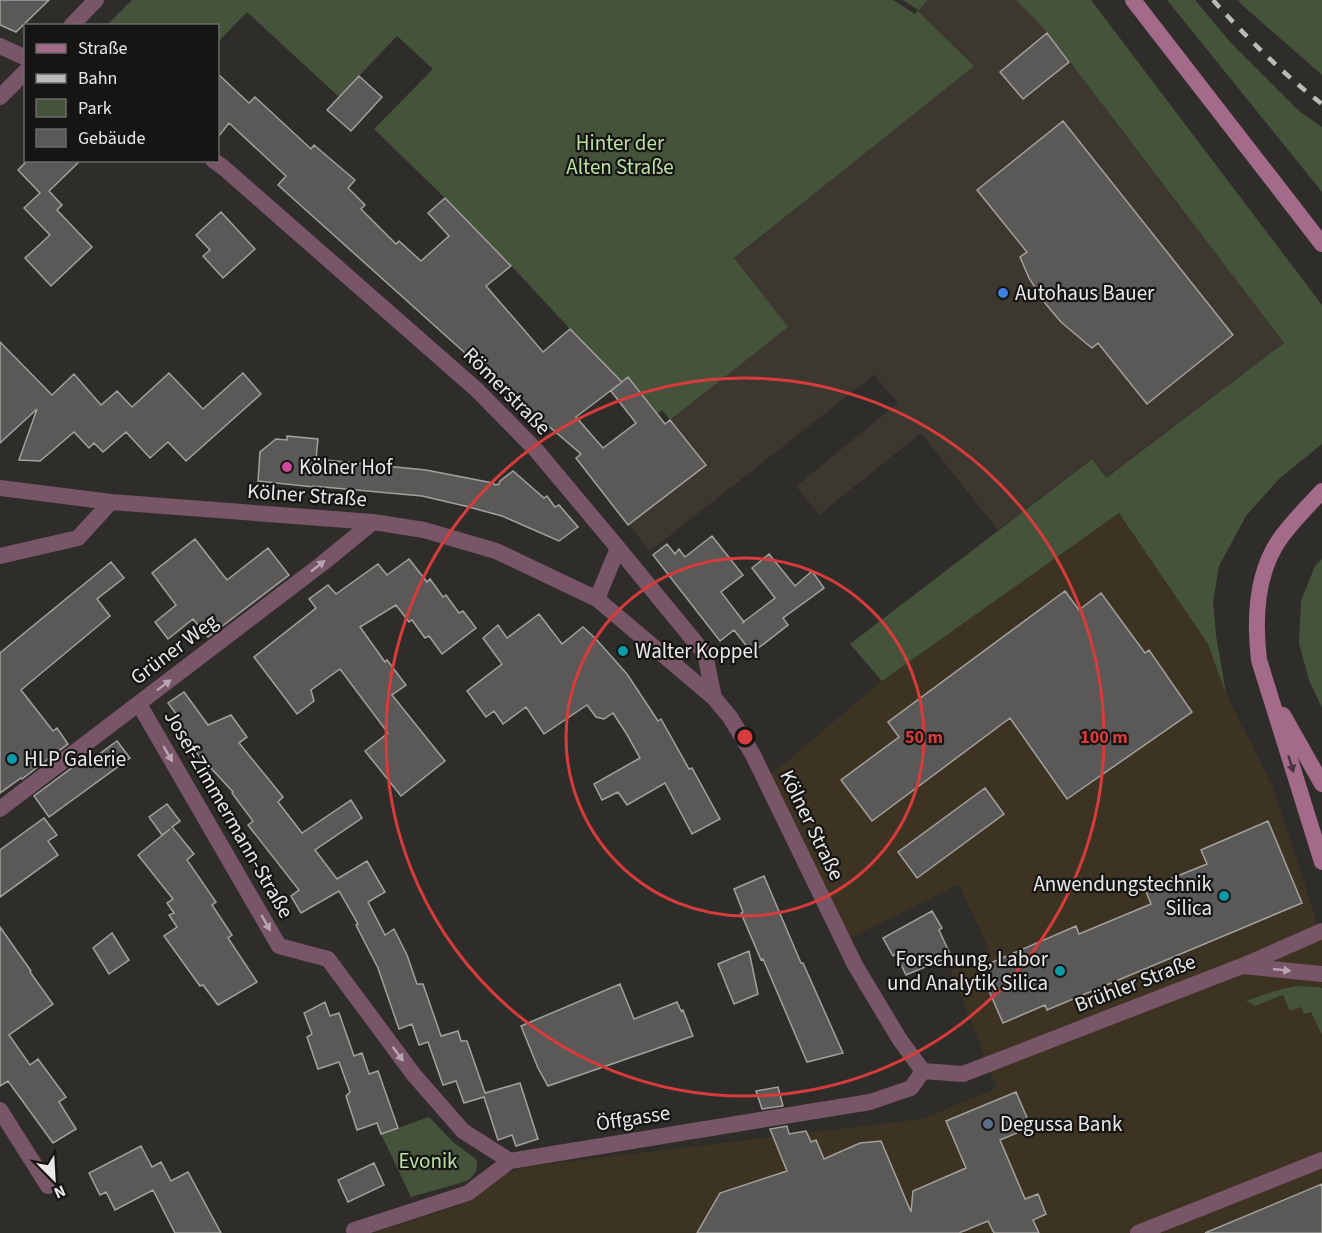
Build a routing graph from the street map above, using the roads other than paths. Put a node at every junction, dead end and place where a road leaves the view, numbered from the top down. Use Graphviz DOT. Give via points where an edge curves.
graph roads {
  1 [pos="96,0"];
  2 [pos="1132,0"];
  3 [pos="73,24"];
  4 [pos="0,46"];
  5 [pos="24,57"];
  6 [pos="24,73"];
  7 [pos="0,97"];
  8 [pos="216,162"];
  9 [pos="1322,244"];
  10 [pos="0,488"];
  11 [pos="1319,496"];
  12 [pos="111,502"];
  13 [pos="373,522"];
  14 [pos="618,548"];
  15 [pos="0,556"];
  16 [pos="597,599"];
  17 [pos="1268,688"];
  18 [pos="714,698"];
  19 [pos="139,704"];
  20 [pos="1322,784"];
  21 [pos="0,809"];
  22 [pos="1322,862"];
  23 [pos="1322,931"];
  24 [pos="1242,966"];
  25 [pos="1322,974"];
  26 [pos="922,1071"];
  27 [pos="0,1110"];
  28 [pos="1322,1160"];
  29 [pos="510,1161"];
  30 [pos="48,1186"];
  31 [pos="354,1230"];
  32 [pos="1138,1233"];
  1 -- 3 [label="street"];
  2 -- 9 [label="main road"];
  4 -- 5 [label="street"];
  6 -- 7 [label="street"];
  8 -- 14 [label="street, Römerstraße" via="477,390 536,450"];
  10 -- 12 [label="street, Kölner Straße"];
  11 -- 17 [label="main road" via="1282,536 1260,586 1256,638"];
  12 -- 13 [label="street, Kölner Straße"];
  12 -- 15 [label="street" via="78,537"];
  13 -- 16 [label="street, Kölner Straße" via="424,530 496,551"];
  19 -- 13 [label="street, Grüner Weg, one-way"];
  14 -- 16 [label="street"];
  14 -- 18 [label="street, Römerstraße" via="705,654"];
  16 -- 18 [label="street, Kölner Straße"];
  17 -- 20 [label="main road"];
  17 -- 22 [label="main road, one-way"];
  18 -- 26 [label="street, Kölner Straße" via="753,755 855,965"];
  19 -- 21 [label="street, Grüner Weg"];
  19 -- 29 [label="street, Josef-Zimmermann-Straße, one-way" via="279,946 328,959 414,1075 463,1131"];
  23 -- 24 [label="street, Brühler Straße"];
  24 -- 25 [label="street, one-way"];
  24 -- 26 [label="street, Brühler Straße" via="963,1074"];
  26 -- 29 [label="street, Öffgasse" via="911,1088 870,1102"];
  27 -- 30 [label="street"];
  28 -- 32 [label="street"];
  29 -- 31 [label="street, Öffgasse" via="468,1193"];
}
